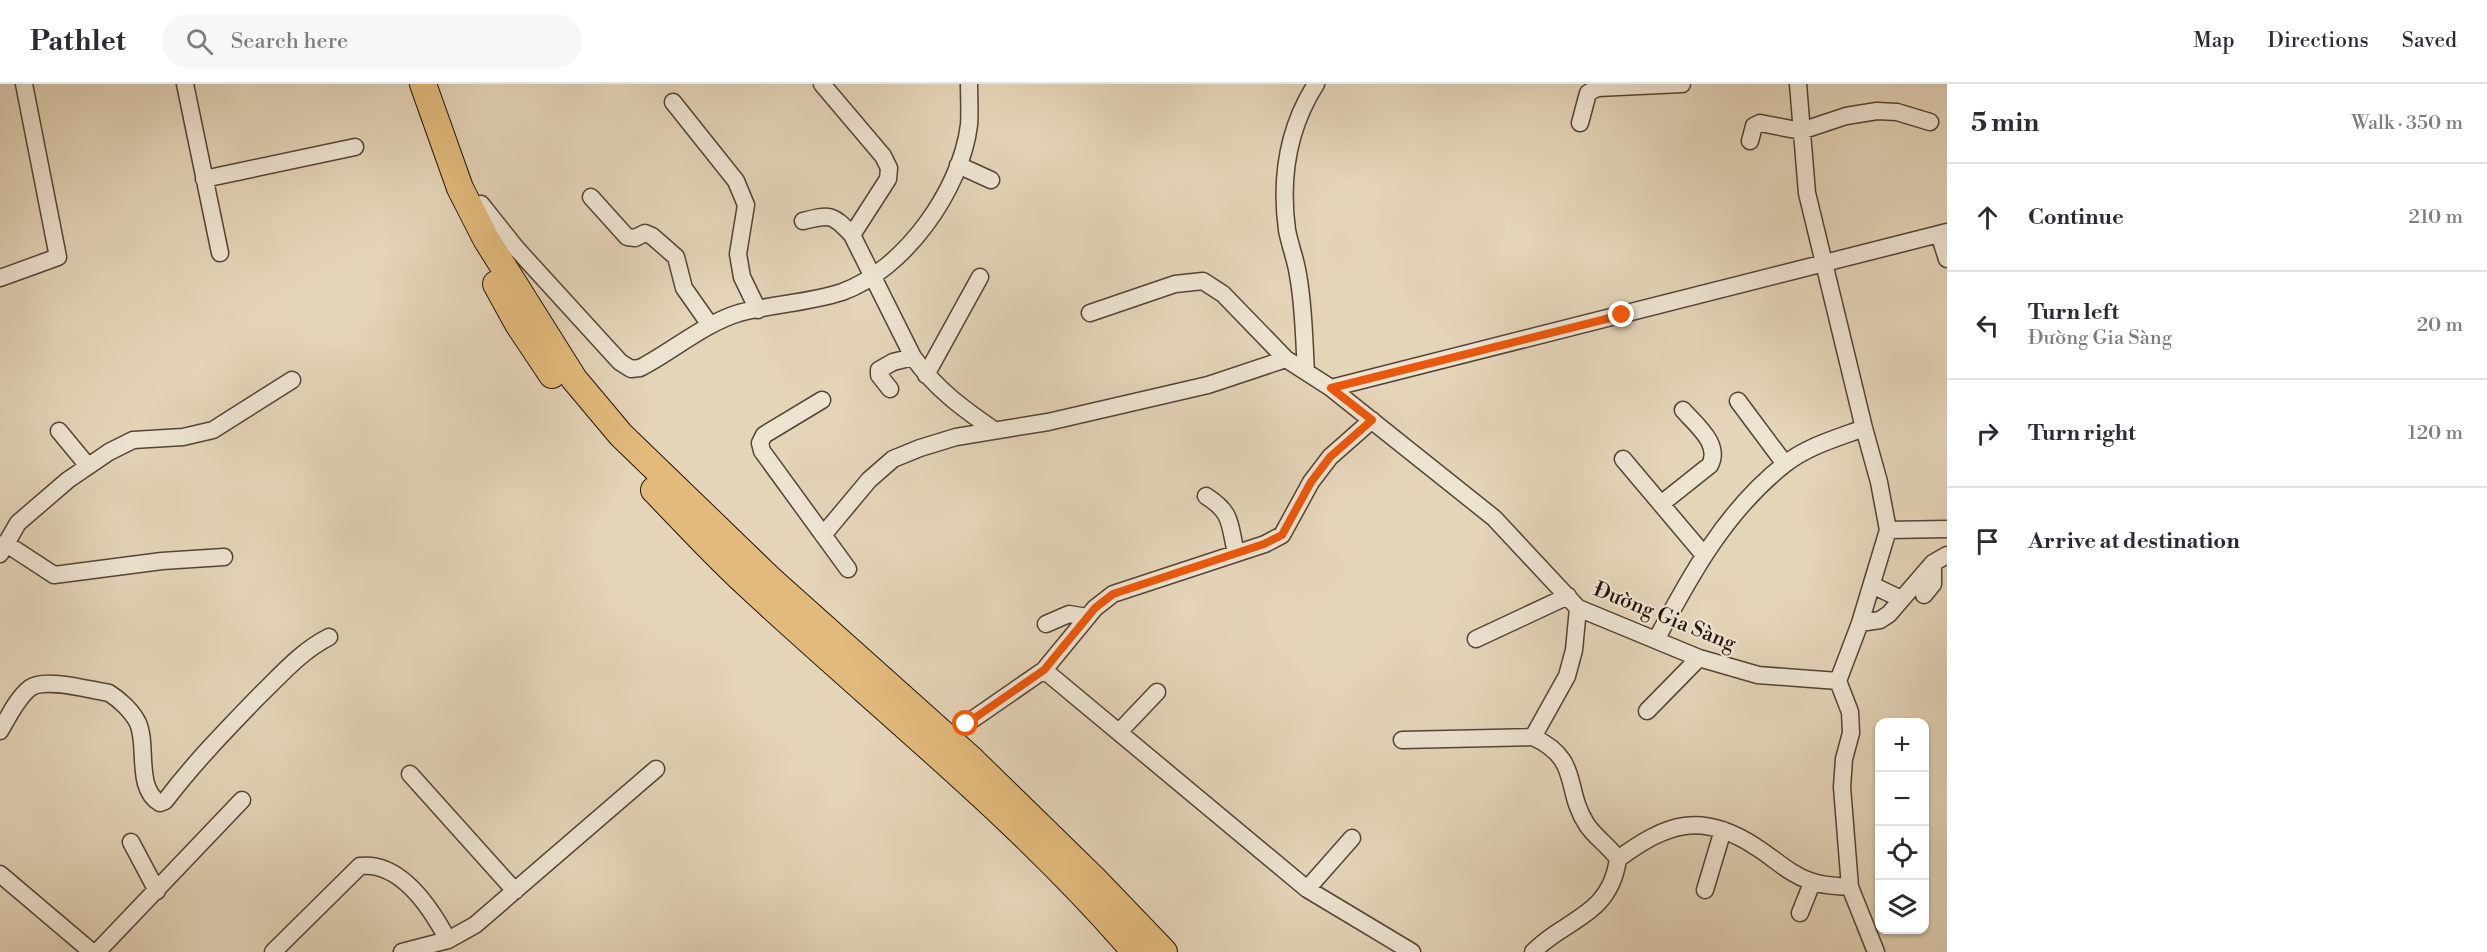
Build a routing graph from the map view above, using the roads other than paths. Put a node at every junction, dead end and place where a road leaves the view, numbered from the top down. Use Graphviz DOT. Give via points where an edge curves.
graph roads {
  1 [pos="24,84"];
  2 [pos="185,84"];
  3 [pos="407,84"];
  4 [pos="423,84"];
  5 [pos="822,84"];
  6 [pos="969,84"];
  7 [pos="1316,84"];
  8 [pos="1682,84"];
  9 [pos="1798,84"];
  10 [pos="1619,85"];
  11 [pos="673,102"];
  12 [pos="1930,122"];
  13 [pos="1580,123"];
  14 [pos="1801,131"];
  15 [pos="1750,141"];
  16 [pos="355,147"];
  17 [pos="958,165"];
  18 [pos="204,179"];
  19 [pos="991,180"];
  20 [pos="591,196"];
  21 [pos="481,204"];
  22 [pos="803,221"];
  23 [pos="1943,233"];
  24 [pos="852,235"];
  25 [pos="220,254"];
  26 [pos="1947,259"];
  27 [pos="1823,264"];
  28 [pos="873,277"];
  29 [pos="980,277"];
  30 [pos="0,278"];
  31 [pos="758,310"];
  32 [pos="1090,313"];
  33 [pos="710,325"];
  34 [pos="913,357"];
  35 [pos="1286,359"];
  36 [pos="1306,372"];
  37 [pos="926,375"];
  38 [pos="292,380"];
  39 [pos="1331,388"];
  40 [pos="890,389"];
  41 [pos="822,400"];
  42 [pos="1738,401"];
  43 [pos="1683,410"];
  44 [pos="1372,420"];
  45 [pos="1864,428"];
  46 [pos="59,430"];
  47 [pos="994,430"];
  48 [pos="1623,459"];
  49 [pos="1785,464"];
  50 [pos="88,466"];
  51 [pos="1206,496"];
  52 [pos="1661,504"];
  53 [pos="1947,528"];
  54 [pos="1888,530"];
  55 [pos="824,534"];
  56 [pos="3,548"];
  57 [pos="1236,553"];
  58 [pos="1704,555"];
  59 [pos="224,557"];
  60 [pos="1940,559"];
  61 [pos="848,569"];
  62 [pos="1872,585"];
  63 [pos="1924,595"];
  64 [pos="1901,599"];
  65 [pos="1573,602"];
  66 [pos="1087,617"];
  67 [pos="1860,623"];
  68 [pos="1046,624"];
  69 [pos="329,638"];
  70 [pos="1476,639"];
  71 [pos="1656,640"];
  72 [pos="1699,658"];
  73 [pos="1044,670"];
  74 [pos="1838,681"];
  75 [pos="1157,692"];
  76 [pos="1647,711"];
  77 [pos="966,724"];
  78 [pos="0,731"];
  79 [pos="1119,732"];
  80 [pos="1533,737"];
  81 [pos="1402,740"];
  82 [pos="656,770"];
  83 [pos="410,774"];
  84 [pos="242,800"];
  85 [pos="1723,830"];
  86 [pos="1352,838"];
  87 [pos="131,842"];
  88 [pos="1618,860"];
  89 [pos="0,874"];
  90 [pos="1812,882"];
  91 [pos="1850,887"];
  92 [pos="1307,889"];
  93 [pos="1705,890"];
  94 [pos="157,891"];
  95 [pos="515,891"];
  96 [pos="1800,913"];
  97 [pos="448,940"];
  98 [pos="1410,951"];
  99 [pos="94,952"];
  100 [pos="273,952"];
  101 [pos="402,952"];
  102 [pos="1135,952"];
  103 [pos="1164,952"];
  104 [pos="1533,952"];
  105 [pos="1876,952"];
  1 -- 30 [label="street" via="58,257"];
  2 -- 18 [label="street"];
  3 -- 102 [label="highway" via="428,150 468,234 518,324 587,419 749,587 970,784"];
  4 -- 103 [label="highway" via="460,188 486,239 574,379 621,435 771,580 971,759"];
  5 -- 24 [label="street" via="889,168 888,179"];
  6 -- 17 [label="street" via="969,126"];
  7 -- 36 [label="street" via="1304,102 1289,143 1285,189 1303,315"];
  8 -- 10 [label="street"];
  9 -- 14 [label="street"];
  10 -- 13 [label="street" via="1588,93"];
  11 -- 31 [label="street" via="736,182 746,205 738,254 742,277"];
  12 -- 14 [label="street" via="1898,112 1878,111 1846,116"];
  14 -- 15 [label="street" via="1760,123 1754,126"];
  14 -- 27 [label="street" via="1807,194"];
  16 -- 18 [label="street"];
  17 -- 19 [label="street"];
  17 -- 28 [label="street" via="940,207"];
  18 -- 25 [label="street"];
  20 -- 33 [label="street" via="627,237 645,233 676,257 684,288"];
  21 -- 33 [label="street" via="524,257 620,362 631,369 665,355"];
  22 -- 24 [label="street" via="830,216"];
  23 -- 26 [label="street"];
  23 -- 27 [label="street"];
  24 -- 28 [label="street"];
  27 -- 39 [label="street"];
  27 -- 45 [label="street"];
  28 -- 31 [label="street" via="813,301"];
  28 -- 34 [label="street"];
  29 -- 37 [label="street"];
  31 -- 33 [label="street"];
  32 -- 35 [label="street, Đường Gia Sàng" via="1175,284 1203,280"];
  34 -- 37 [label="street"];
  34 -- 40 [label="street" via="879,370"];
  35 -- 36 [label="street, Đường Gia Sàng"];
  35 -- 47 [label="street" via="1208,385 1048,422"];
  36 -- 39 [label="street, Đường Gia Sàng"];
  37 -- 47 [label="street" via="953,402"];
  38 -- 50 [label="street" via="213,430 183,437 133,440"];
  39 -- 44 [label="street, Đường Gia Sàng"];
  41 -- 55 [label="street" via="764,435 760,443"];
  42 -- 49 [label="street"];
  43 -- 52 [label="street" via="1713,446 1715,456 1710,465"];
  44 -- 57 [label="street" via="1330,457 1311,482 1282,535"];
  44 -- 65 [label="street, Đường Gia Sàng" via="1494,518"];
  45 -- 49 [label="street" via="1814,447"];
  45 -- 54 [label="street"];
  46 -- 50 [label="street"];
  47 -- 55 [label="street" via="956,437 893,459 869,480"];
  48 -- 52 [label="street"];
  49 -- 58 [label="street" via="1748,499"];
  50 -- 56 [label="street" via="18,523"];
  51 -- 57 [label="street" via="1222,507 1228,518"];
  52 -- 58 [label="street"];
  53 -- 54 [label="street"];
  54 -- 62 [label="street"];
  55 -- 61 [label="street"];
  56 -- 59 [label="street" via="54,575"];
  57 -- 66 [label="street" via="1113,594"];
  58 -- 71 [label="street"];
  60 -- 63 [label="street" via="1933,584"];
  60 -- 64 [label="street"];
  62 -- 64 [label="street"];
  62 -- 67 [label="street"];
  64 -- 67 [label="street" via="1880,620"];
  65 -- 70 [label="street"];
  65 -- 71 [label="street, Đường Gia Sàng"];
  65 -- 80 [label="street" via="1574,650 1567,676"];
  66 -- 68 [label="street" via="1069,614"];
  66 -- 73 [label="street"];
  67 -- 74 [label="street"];
  69 -- 78 [label="street" via="315,644 274,682 160,803 151,796 147,783 139,725 109,693 41,684 30,688 20,699"];
  71 -- 72 [label="street, Đường Gia Sàng"];
  72 -- 74 [label="street, Đường Gia Sàng" via="1758,675"];
  72 -- 76 [label="street"];
  73 -- 77 [label="street"];
  73 -- 79 [label="street"];
  74 -- 91 [label="street" via="1850,712 1851,733 1842,788"];
  75 -- 79 [label="street"];
  79 -- 92 [label="street"];
  80 -- 81 [label="street"];
  80 -- 88 [label="street" via="1552,746 1565,763 1586,823"];
  82 -- 95 [label="street"];
  83 -- 95 [label="street"];
  84 -- 94 [label="street"];
  85 -- 88 [label="street" via="1697,825 1671,828 1648,837"];
  85 -- 90 [label="street"];
  85 -- 93 [label="street"];
  86 -- 92 [label="street"];
  87 -- 94 [label="street"];
  88 -- 104 [label="street" via="1616,873 1598,904 1583,918 1546,938"];
  89 -- 99 [label="street"];
  90 -- 91 [label="street"];
  90 -- 96 [label="street"];
  91 -- 105 [label="street"];
  92 -- 98 [label="street"];
  94 -- 99 [label="street"];
  95 -- 97 [label="street" via="475,925"];
  97 -- 100 [label="street" via="426,904 391,870 372,865 360,866"];
  97 -- 101 [label="street"];
}
